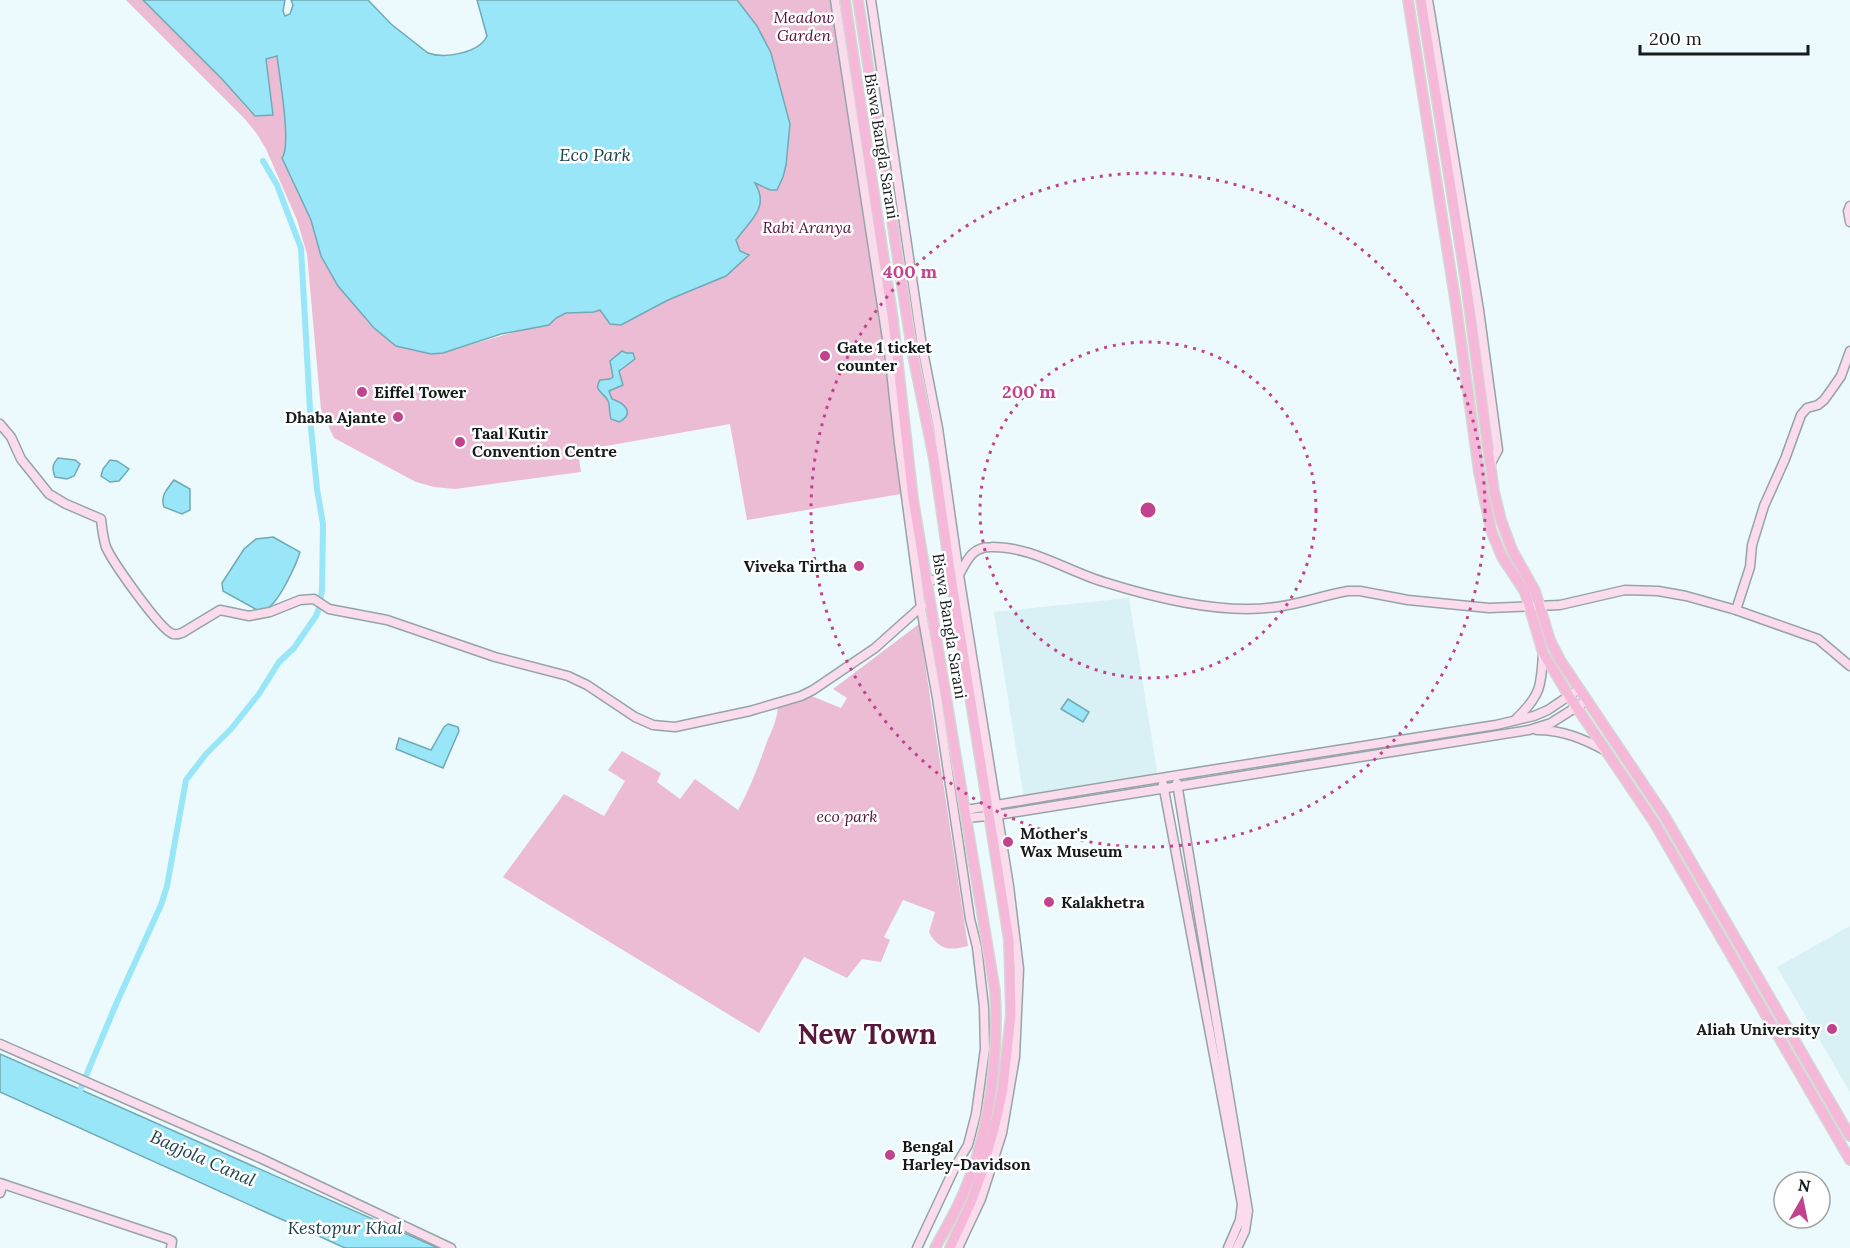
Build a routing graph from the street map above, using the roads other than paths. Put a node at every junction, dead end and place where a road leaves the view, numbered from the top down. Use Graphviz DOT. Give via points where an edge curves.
graph roads {
  1 [pos="835,0"];
  2 [pos="845,0"];
  3 [pos="858,0"];
  4 [pos="871,0"];
  5 [pos="1408,0"];
  6 [pos="1420,0"];
  7 [pos="1428,0"];
  8 [pos="1850,206"];
  9 [pos="1850,222"];
  10 [pos="1850,351"];
  11 [pos="0,424"];
  12 [pos="1491,463"];
  13 [pos="955,576"];
  14 [pos="927,581"];
  15 [pos="930,600"];
  16 [pos="1535,605"];
  17 [pos="921,608"];
  18 [pos="1736,610"];
  19 [pos="1543,653"];
  20 [pos="1850,666"];
  21 [pos="1579,689"];
  22 [pos="1569,696"];
  23 [pos="1586,700"];
  24 [pos="1576,707"];
  25 [pos="1516,720"];
  26 [pos="1529,730"];
  27 [pos="1607,752"];
  28 [pos="1176,776"];
  29 [pos="1162,778"];
  30 [pos="1178,786"];
  31 [pos="1164,788"];
  32 [pos="993,810"];
  33 [pos="967,814"];
  34 [pos="0,1044"];
  35 [pos="1850,1136"];
  36 [pos="1850,1160"];
  37 [pos="2,1184"];
  38 [pos="0,1193"];
  39 [pos="171,1248"];
  40 [pos="451,1248"];
  41 [pos="916,1248"];
  42 [pos="935,1248"];
  43 [pos="950,1248"];
  44 [pos="958,1248"];
  45 [pos="1228,1248"];
  46 [pos="1237,1248"];
  1 -- 17 [label="street" via="889,352"];
  2 -- 14 [label="main road, Biswa Bangla Sarani"];
  3 -- 13 [label="main road, Biswa Bangla Sarani" via="912,350"];
  4 -- 13 [label="street" via="922,346 938,428"];
  5 -- 16 [label="main road" via="1484,503 1502,557"];
  6 -- 12 [label="main road"];
  7 -- 12 [label="street" via="1479,310 1497,450"];
  8 -- 9 [label="street"];
  10 -- 18 [label="street" via="1841,376 1824,400 1801,415 1764,506"];
  11 -- 17 [label="street" via="21,459 52,497 100,519 105,545 117,566 155,618 172,634 182,633 220,610 249,616 314,599 335,611 387,620 495,657 568,676 635,717 653,725 675,727 801,696 874,648"];
  12 -- 16 [label="main road" via="1501,520 1512,550 1532,584"];
  13 -- 14 [label="street"];
  13 -- 16 [label="street" via="970,554 996,547 1043,558 1103,582 1211,606 1268,608 1360,591 1464,606"];
  13 -- 32 [label="main road, Biswa Bangla Sarani"];
  14 -- 15 [label="main road, Biswa Bangla Sarani"];
  15 -- 17 [label="street"];
  15 -- 33 [label="main road, Biswa Bangla Sarani"];
  16 -- 18 [label="street" via="1572,603 1637,590 1673,593"];
  16 -- 19 [label="main road"];
  16 -- 21 [label="main road" via="1554,649"];
  17 -- 41 [label="street" via="977,947 985,1049 968,1146"];
  18 -- 20 [label="street" via="1818,639"];
  19 -- 22 [label="main road"];
  19 -- 25 [label="street" via="1539,692"];
  21 -- 22 [label="street"];
  21 -- 23 [label="main road"];
  22 -- 24 [label="main road"];
  22 -- 25 [label="street" via="1548,710"];
  23 -- 24 [label="street"];
  23 -- 35 [label="main road" via="1664,815"];
  24 -- 26 [label="street" via="1551,723"];
  24 -- 27 [label="main road"];
  25 -- 28 [label="street"];
  26 -- 27 [label="street" via="1556,731"];
  26 -- 30 [label="street"];
  27 -- 36 [label="main road" via="1654,822"];
  28 -- 29 [label="street"];
  28 -- 30 [label="street"];
  29 -- 31 [label="street"];
  29 -- 32 [label="street" via="1066,792"];
  30 -- 31 [label="street"];
  30 -- 46 [label="street" via="1248,1211"];
  31 -- 32 [label="street"];
  31 -- 45 [label="street" via="1242,1204"];
  32 -- 33 [label="street"];
  32 -- 43 [label="main road, Biswa Bangla Sarani" via="1009,940 1009,1043 997,1117 982,1172"];
  32 -- 44 [label="street" via="1009,886 1019,969 1015,1057 999,1144 981,1199"];
  33 -- 42 [label="main road, Biswa Bangla Sarani" via="995,991 996,1048 988,1108 973,1167"];
  34 -- 40 [label="street" via="260,1158"];
  37 -- 38 [label="street"];
  37 -- 39 [label="street" via="168,1239 172,1241"];
}
